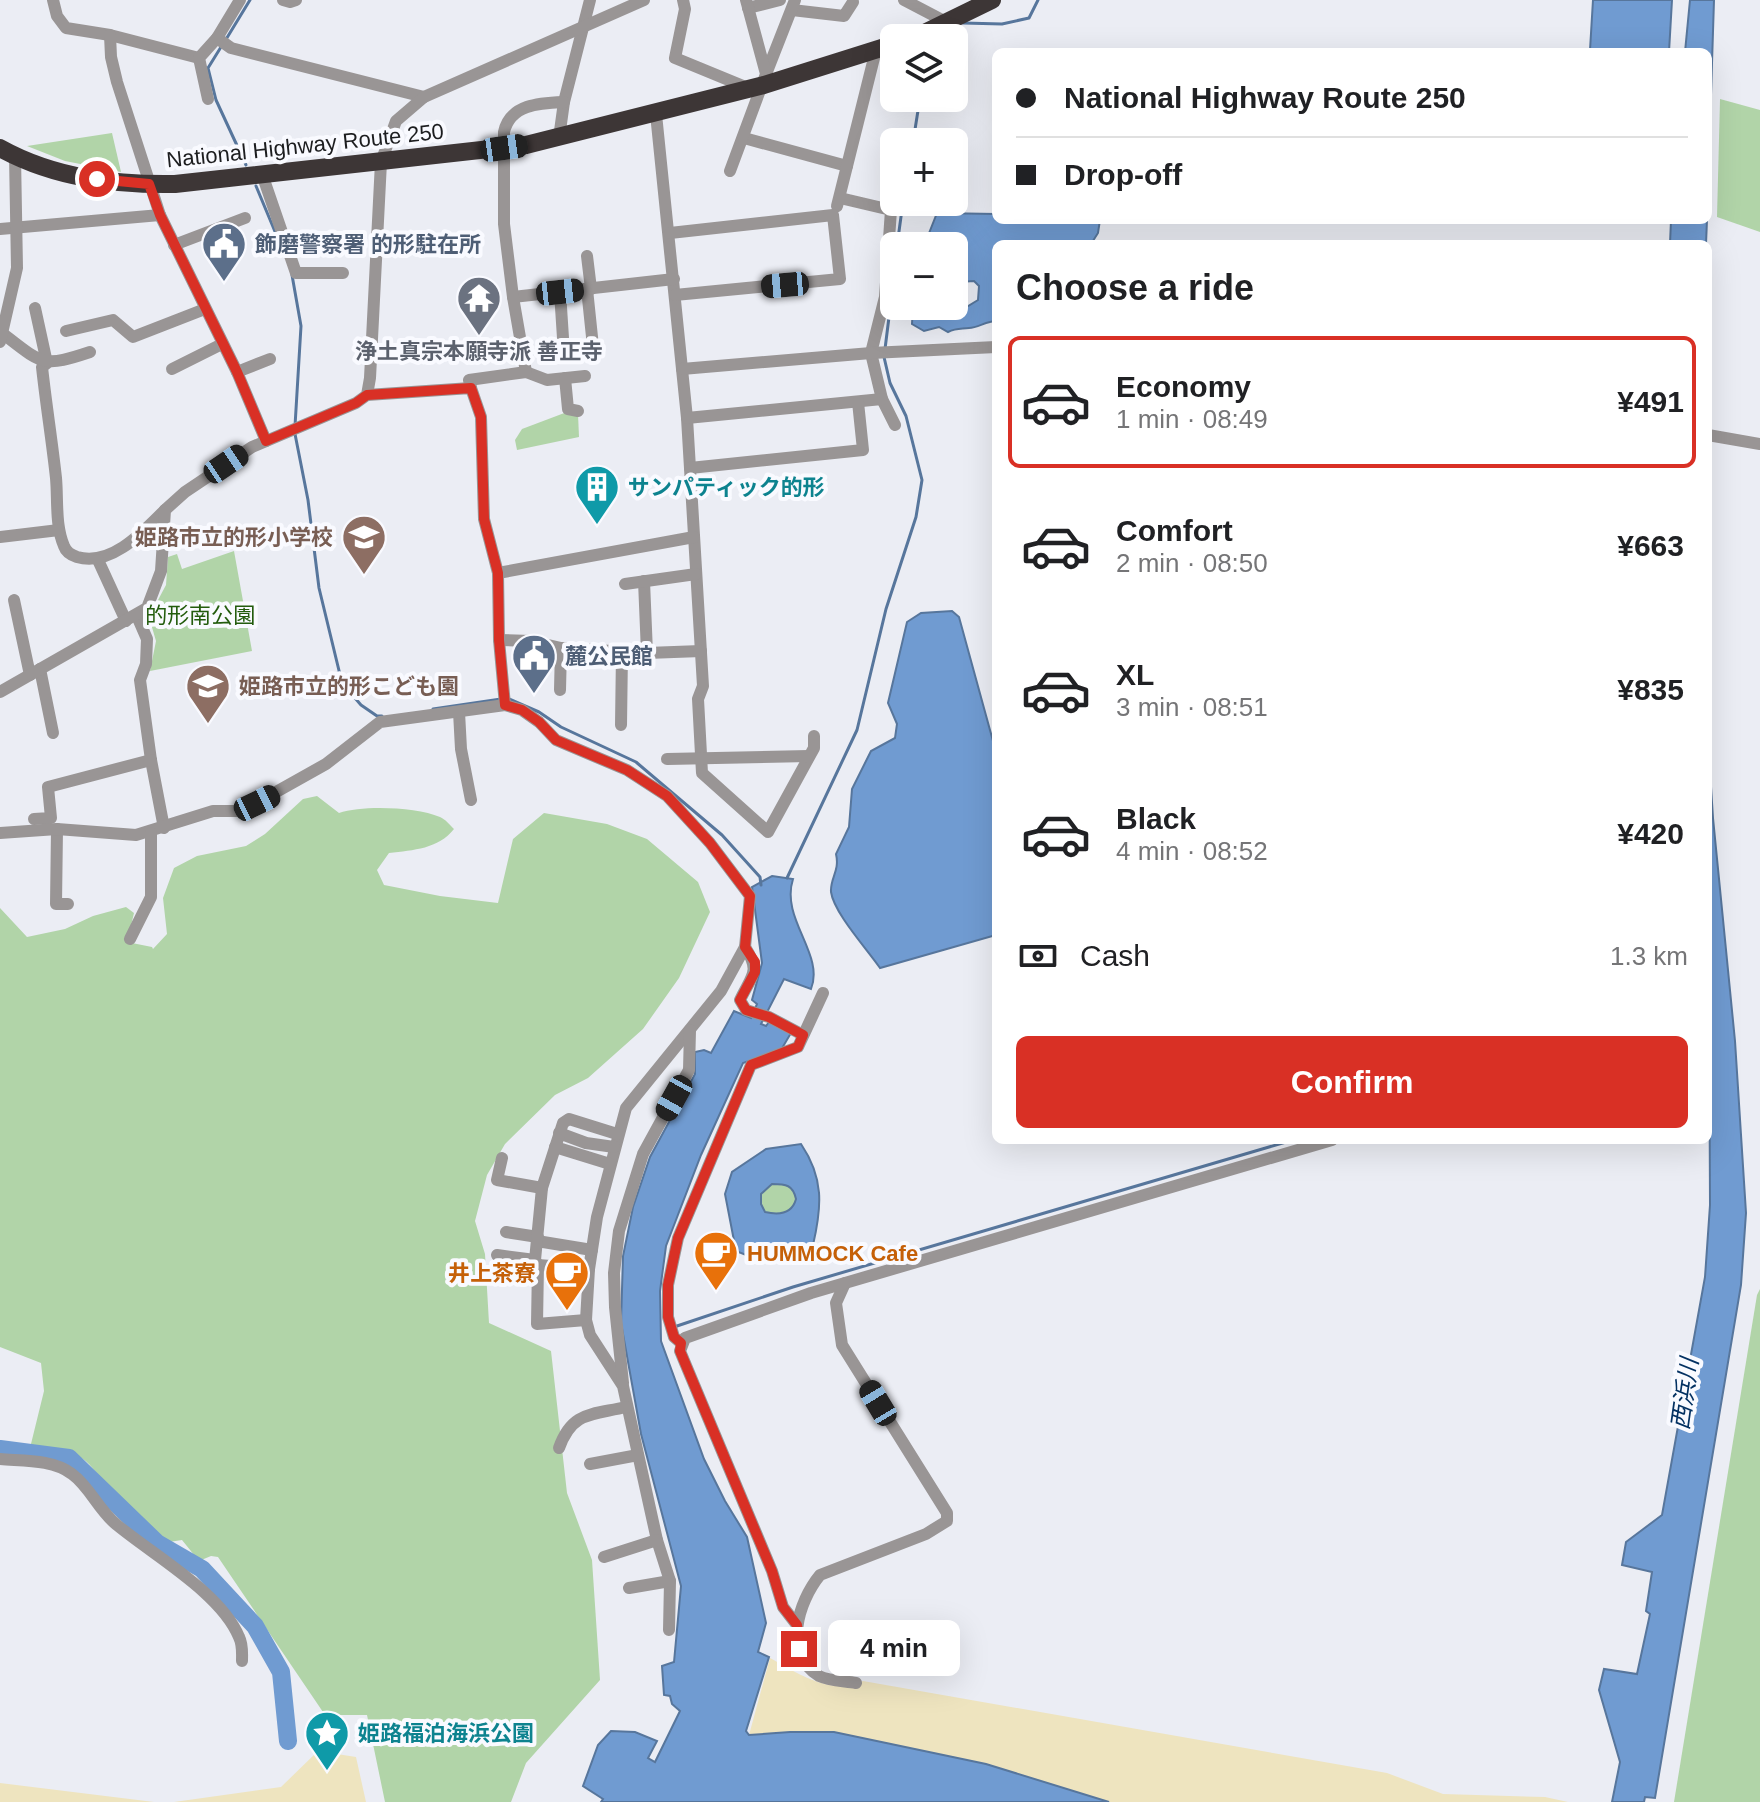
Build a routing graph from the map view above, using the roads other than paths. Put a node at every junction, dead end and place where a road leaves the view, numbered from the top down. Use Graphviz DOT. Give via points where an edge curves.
graph roads {
  1 [pos="53,0"];
  2 [pos="240,0"];
  3 [pos="283,0"];
  4 [pos="296,0"];
  5 [pos="590,0"];
  6 [pos="644,0"];
  7 [pos="683,0"];
  8 [pos="780,0"];
  9 [pos="904,0"];
  10 [pos="992,0"];
  11 [pos="853,2"];
  12 [pos="747,4"];
  13 [pos="794,5"];
  14 [pos="940,24"];
  15 [pos="947,24"];
  16 [pos="582,28"];
  17 [pos="110,35"];
  18 [pos="221,41"];
  19 [pos="880,48"];
  20 [pos="199,58"];
  21 [pos="880,63"];
  22 [pos="759,82"];
  23 [pos="424,97"];
  24 [pos="208,99"];
  25 [pos="564,102"];
  26 [pos="656,114"];
  27 [pos="559,138"];
  28 [pos="744,138"];
  29 [pos="504,148"];
  30 [pos="8,152"];
  31 [pos="381,162"];
  32 [pos="847,166"];
  33 [pos="730,171"];
  34 [pos="262,174"];
  35 [pos="149,184"];
  36 [pos="840,198"];
  37 [pos="160,215"];
  38 [pos="833,215"];
  39 [pos="245,218"];
  40 [pos="16,227"];
  41 [pos="0,229"];
  42 [pos="670,233"];
  43 [pos="174,245"];
  44 [pos="587,256"];
  45 [pos="343,273"];
  46 [pos="674,279"];
  47 [pos="589,289"];
  48 [pos="560,292"];
  49 [pos="675,295"];
  50 [pos="513,297"];
  51 [pos="35,308"];
  52 [pos="205,309"];
  53 [pos="66,331"];
  54 [pos="1,337"];
  55 [pos="563,338"];
  56 [pos="222,344"];
  57 [pos="992,347"];
  58 [pos="90,352"];
  59 [pos="880,353"];
  60 [pos="594,356"];
  61 [pos="270,359"];
  62 [pos="47,363"];
  63 [pos="172,369"];
  64 [pos="682,369"];
  65 [pos="237,372"];
  66 [pos="526,372"];
  67 [pos="585,376"];
  68 [pos="565,378"];
  69 [pos="471,388"];
  70 [pos="367,395"];
  71 [pos="882,399"];
  72 [pos="858,402"];
  73 [pos="578,411"];
  74 [pos="687,418"];
  75 [pos="895,425"];
  76 [pos="1712,436"];
  77 [pos="266,441"];
  78 [pos="1760,444"];
  79 [pos="690,468"];
  80 [pos="165,510"];
  81 [pos="59,530"];
  82 [pos="0,537"];
  83 [pos="694,537"];
  84 [pos="98,560"];
  85 [pos="498,573"];
  86 [pos="696,574"];
  87 [pos="644,581"];
  88 [pos="625,584"];
  89 [pos="14,600"];
  90 [pos="131,618"];
  91 [pos="499,640"];
  92 [pos="561,648"];
  93 [pos="701,651"];
  94 [pos="622,652"];
  95 [pos="647,653"];
  96 [pos="35,672"];
  97 [pos="560,690"];
  98 [pos="0,692"];
  99 [pos="504,699"];
  100 [pos="459,712"];
  101 [pos="621,725"];
  102 [pos="53,733"];
  103 [pos="814,736"];
  104 [pos="701,756"];
  105 [pos="809,756"];
  106 [pos="667,759"];
  107 [pos="151,760"];
  108 [pos="471,800"];
  109 [pos="34,819"];
  110 [pos="164,828"];
  111 [pos="57,829"];
  112 [pos="0,833"];
  113 [pos="151,833"];
  114 [pos="68,904"];
  115 [pos="130,939"];
  116 [pos="745,947"];
  117 [pos="823,993"];
  118 [pos="690,1030"];
  119 [pos="803,1035"];
  120 [pos="615,1141"];
  121 [pos="1318,1144"];
  122 [pos="555,1147"];
  123 [pos="502,1158"];
  124 [pos="610,1164"];
  125 [pos="542,1188"];
  126 [pos="606,1189"];
  127 [pos="630,1195"];
  128 [pos="506,1232"];
  129 [pos="538,1239"];
  130 [pos="592,1250"];
  131 [pos="497,1255"];
  132 [pos="536,1263"];
  133 [pos="589,1270"];
  134 [pos="614,1273"];
  135 [pos="845,1283"];
  136 [pos="586,1320"];
  137 [pos="681,1343"];
  138 [pos="623,1386"];
  139 [pos="626,1407"];
  140 [pos="559,1448"];
  141 [pos="638,1455"];
  142 [pos="0,1459"];
  143 [pos="590,1464"];
  144 [pos="657,1540"];
  145 [pos="604,1557"];
  146 [pos="670,1581"];
  147 [pos="629,1588"];
  148 [pos="797,1625"];
  149 [pos="669,1630"];
  150 [pos="242,1661"];
  151 [pos="856,1683"];
  1 -- 17 [label="street" via="66,28"];
  2 -- 18 [label="street"];
  3 -- 4 [label="street"];
  5 -- 16 [label="street"];
  6 -- 16 [label="street"];
  7 -- 22 [label="street" via="675,58"];
  8 -- 12 [label="street"];
  9 -- 14 [label="street"];
  10 -- 15 [label="highway"];
  11 -- 13 [label="street" via="844,16"];
  12 -- 22 [label="street"];
  13 -- 22 [label="street"];
  16 -- 23 [label="street"];
  16 -- 25 [label="street"];
  17 -- 20 [label="street"];
  17 -- 35 [label="street" via="117,82"];
  18 -- 20 [label="street"];
  18 -- 23 [label="street"];
  19 -- 22 [label="highway, National Highway Route 250"];
  20 -- 24 [label="street"];
  21 -- 32 [label="street"];
  22 -- 26 [label="highway, National Highway Route 250"];
  22 -- 28 [label="street"];
  23 -- 31 [label="street" via="396,121"];
  25 -- 27 [label="street"];
  25 -- 29 [label="street" via="514,113 507,120"];
  26 -- 27 [label="highway, National Highway Route 250"];
  26 -- 42 [label="street"];
  27 -- 29 [label="highway, National Highway Route 250"];
  28 -- 32 [label="street"];
  28 -- 33 [label="street"];
  29 -- 31 [label="highway, National Highway Route 250"];
  29 -- 50 [label="street" via="504,224"];
  30 -- 35 [label="highway, National Highway Route 250" via="72,175"];
  30 -- 40 [label="street"];
  31 -- 34 [label="highway, National Highway Route 250"];
  31 -- 70 [label="street"];
  32 -- 36 [label="street"];
  34 -- 35 [label="highway, National Highway Route 250"];
  34 -- 45 [label="street" via="296,273"];
  35 -- 37 [label="street"];
  36 -- 38 [label="street"];
  36 -- 59 [label="street" via="891,210"];
  37 -- 40 [label="street"];
  37 -- 43 [label="street"];
  38 -- 42 [label="street"];
  38 -- 49 [label="street" via="840,279"];
  39 -- 43 [label="street"];
  40 -- 41 [label="street"];
  40 -- 54 [label="street" via="17,268"];
  42 -- 46 [label="street"];
  43 -- 52 [label="street"];
  44 -- 47 [label="street"];
  46 -- 47 [label="street"];
  46 -- 49 [label="street"];
  47 -- 48 [label="street"];
  47 -- 60 [label="street"];
  48 -- 50 [label="street"];
  48 -- 55 [label="street"];
  49 -- 64 [label="street"];
  50 -- 66 [label="street"];
  51 -- 62 [label="street"];
  52 -- 53 [label="street" via="133,337 113,320"];
  52 -- 56 [label="street"];
  54 -- 62 [label="street"];
  56 -- 63 [label="street"];
  56 -- 65 [label="street"];
  57 -- 59 [label="street"];
  58 -- 62 [label="street"];
  59 -- 64 [label="street"];
  59 -- 71 [label="street"];
  61 -- 65 [label="street"];
  62 -- 81 [label="street" via="42,367"];
  64 -- 74 [label="street"];
  65 -- 77 [label="street"];
  66 -- 68 [label="street" via="547,380"];
  66 -- 69 [label="street" via="469,380"];
  67 -- 68 [label="street"];
  68 -- 73 [label="street" via="568,409"];
  69 -- 70 [label="street"];
  69 -- 85 [label="street" via="481,417 484,519"];
  70 -- 77 [label="street"];
  71 -- 72 [label="street"];
  71 -- 75 [label="street"];
  72 -- 74 [label="street"];
  72 -- 79 [label="street" via="863,450"];
  74 -- 79 [label="street"];
  76 -- 78 [label="street"];
  77 -- 80 [label="street"];
  79 -- 83 [label="street"];
  80 -- 84 [label="street" via="140,536"];
  80 -- 90 [label="street" via="157,587 147,608"];
  81 -- 82 [label="street"];
  81 -- 84 [label="street" via="65,550"];
  83 -- 85 [label="street"];
  83 -- 86 [label="street"];
  84 -- 90 [label="street"];
  85 -- 91 [label="street"];
  86 -- 87 [label="street"];
  86 -- 93 [label="street"];
  87 -- 88 [label="street"];
  87 -- 95 [label="street"];
  89 -- 96 [label="street"];
  90 -- 96 [label="street"];
  90 -- 107 [label="street" via="147,639 140,680"];
  91 -- 92 [label="street"];
  91 -- 99 [label="street"];
  92 -- 94 [label="street"];
  92 -- 97 [label="street"];
  93 -- 95 [label="street"];
  93 -- 104 [label="street"];
  94 -- 95 [label="street"];
  94 -- 101 [label="street"];
  96 -- 98 [label="street"];
  96 -- 102 [label="street"];
  99 -- 100 [label="street"];
  99 -- 116 [label="street" via="556,740 627,770 667,796 750,896"];
  100 -- 108 [label="street"];
  100 -- 110 [label="street" via="380,722 326,764 242,811 213,811"];
  103 -- 105 [label="street"];
  104 -- 105 [label="street"];
  104 -- 105 [label="street" via="702,773 768,832"];
  104 -- 106 [label="street"];
  107 -- 109 [label="street" via="48,787 51,818"];
  107 -- 110 [label="street"];
  110 -- 113 [label="street"];
  111 -- 112 [label="street"];
  111 -- 113 [label="street" via="122,836"];
  111 -- 114 [label="street" via="56,904"];
  113 -- 115 [label="street" via="151,897"];
  116 -- 118 [label="street" via="721,991"];
  116 -- 119 [label="street" via="755,962 740,1000 746,1010"];
  117 -- 119 [label="street"];
  118 -- 120 [label="street" via="626,1108"];
  118 -- 127 [label="street" via="689,1070 643,1154"];
  119 -- 137 [label="street" via="798,1047 751,1065 678,1238 668,1285 668,1317"];
  120 -- 122 [label="street" via="569,1119"];
  120 -- 124 [label="street"];
  121 -- 135 [label="street"];
  122 -- 124 [label="street"];
  122 -- 125 [label="street"];
  123 -- 125 [label="street" via="497,1180"];
  124 -- 126 [label="street"];
  125 -- 129 [label="street"];
  126 -- 127 [label="street"];
  126 -- 130 [label="street"];
  127 -- 134 [label="street"];
  128 -- 129 [label="street"];
  129 -- 130 [label="street"];
  129 -- 132 [label="street"];
  130 -- 133 [label="street"];
  131 -- 132 [label="street"];
  132 -- 133 [label="street"];
  132 -- 136 [label="street" via="537,1324"];
  133 -- 134 [label="street"];
  133 -- 136 [label="street"];
  134 -- 138 [label="street"];
  135 -- 137 [label="street"];
  135 -- 148 [label="street" via="836,1303 842,1345 942,1502 947,1521 820,1575 802,1603"];
  136 -- 138 [label="street"];
  137 -- 148 [label="street" via="783,1607"];
  138 -- 139 [label="street"];
  139 -- 140 [label="street" via="572,1422"];
  139 -- 141 [label="street"];
  141 -- 143 [label="street"];
  141 -- 144 [label="street"];
  142 -- 150 [label="street" via="50,1464 72,1473 114,1523 182,1573 225,1614 239,1635"];
  144 -- 145 [label="street"];
  144 -- 146 [label="street"];
  146 -- 147 [label="street"];
  146 -- 149 [label="street"];
  148 -- 151 [label="street" via="804,1664 821,1678"];
}
